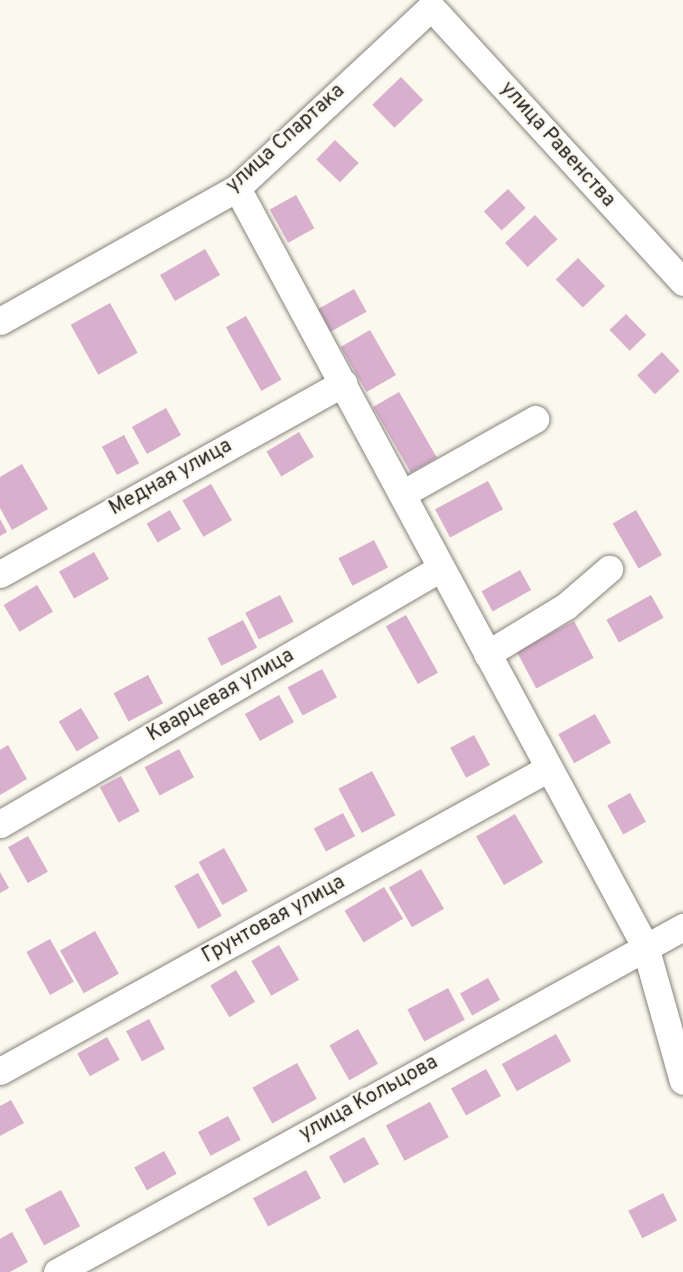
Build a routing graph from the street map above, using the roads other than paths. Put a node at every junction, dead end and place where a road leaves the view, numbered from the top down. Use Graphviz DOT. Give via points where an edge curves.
graph roads {
  1 [pos="431,7"];
  2 [pos="237,188"];
  3 [pos="683,282"];
  4 [pos="0,321"];
  5 [pos="343,382"];
  6 [pos="535,419"];
  7 [pos="402,494"];
  8 [pos="441,568"];
  9 [pos="609,569"];
  10 [pos="0,574"];
  11 [pos="487,654"];
  12 [pos="548,769"];
  13 [pos="0,824"];
  14 [pos="683,927"];
  15 [pos="645,946"];
  16 [pos="0,1071"];
  17 [pos="683,1081"];
  18 [pos="57,1272"];
  1 -- 2 [label="street, улица Спартака"];
  1 -- 3 [label="street, улица Равенства"];
  2 -- 4 [label="street, улица Спартака"];
  2 -- 5 [label="street"];
  5 -- 7 [label="street"];
  5 -- 10 [label="street, Медная улица"];
  6 -- 7 [label="street"];
  7 -- 8 [label="street"];
  8 -- 11 [label="street"];
  8 -- 13 [label="street, Кварцевая улица"];
  9 -- 11 [label="street" via="566,606"];
  11 -- 12 [label="street"];
  12 -- 15 [label="street"];
  12 -- 16 [label="street, Грунтовая улица"];
  14 -- 15 [label="street, улица Кольцова"];
  15 -- 17 [label="street"];
  15 -- 18 [label="street, улица Кольцова"];
}
